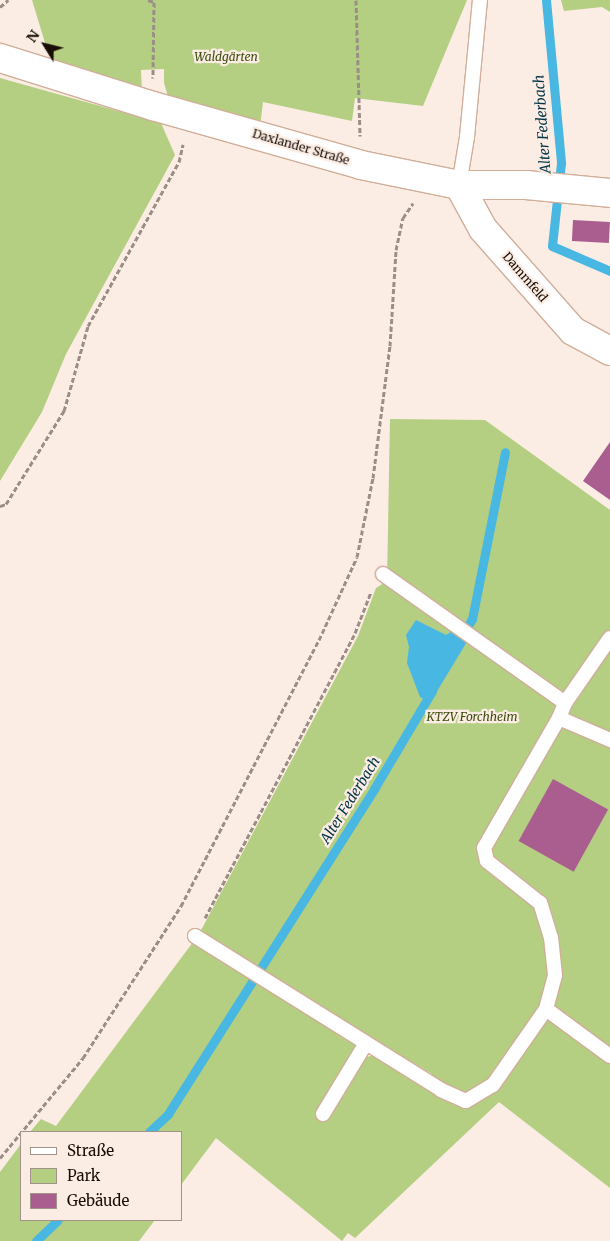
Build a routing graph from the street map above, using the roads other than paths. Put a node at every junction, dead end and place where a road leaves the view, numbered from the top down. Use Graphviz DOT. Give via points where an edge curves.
graph roads {
  1 [pos="480,0"];
  2 [pos="0,58"];
  3 [pos="459,185"];
  4 [pos="610,193"];
  5 [pos="610,351"];
  6 [pos="383,574"];
  7 [pos="610,638"];
  8 [pos="565,703"];
  9 [pos="559,718"];
  10 [pos="610,740"];
  11 [pos="195,936"];
  12 [pos="546,1009"];
  13 [pos="366,1043"];
  14 [pos="610,1056"];
  15 [pos="324,1114"];
  1 -- 3 [label="lane" via="467,137"];
  2 -- 3 [label="street, Daxlander Straße" via="153,106 361,164"];
  3 -- 4 [label="street, Daxlander Straße" via="526,185"];
  3 -- 5 [label="street, Dammfeld" via="483,229 573,332"];
  6 -- 8 [label="lane"];
  7 -- 8 [label="lane"];
  8 -- 9 [label="lane"];
  9 -- 10 [label="lane"];
  9 -- 12 [label="lane" via="484,848 487,861 528,891 540,903 545,915 555,975"];
  11 -- 13 [label="lane"];
  12 -- 13 [label="lane" via="493,1084 466,1101 441,1090"];
  12 -- 14 [label="lane"];
  13 -- 15 [label="lane"];
}
